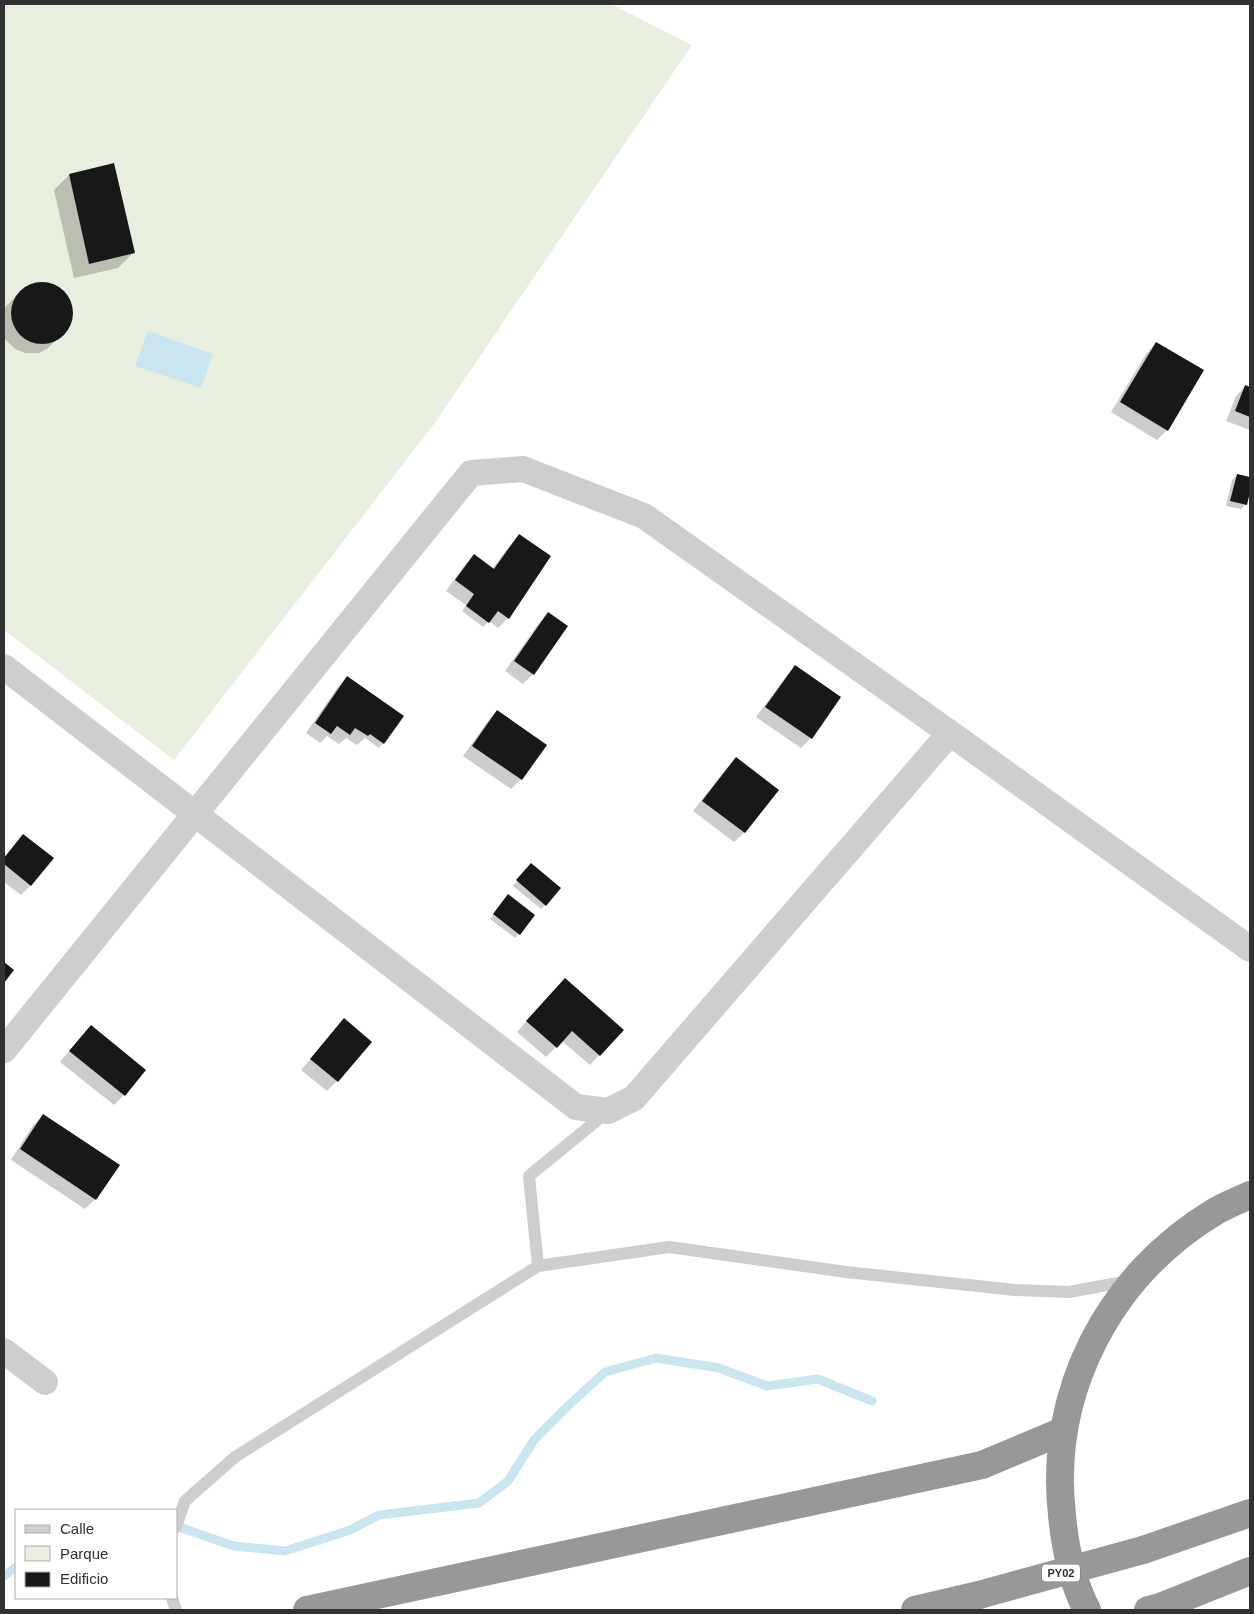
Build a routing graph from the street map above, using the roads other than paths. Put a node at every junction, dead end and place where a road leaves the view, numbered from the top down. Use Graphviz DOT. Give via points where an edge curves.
graph roads {
  1 [pos="4,667"];
  2 [pos="950,733"];
  3 [pos="195,814"];
  4 [pos="1250,948"];
  5 [pos="4,1050"];
  6 [pos="608,1111"];
  7 [pos="1250,1195"];
  8 [pos="538,1266"];
  9 [pos="1133,1280"];
  10 [pos="4,1351"];
  11 [pos="44,1382"];
  12 [pos="1063,1431"];
  13 [pos="1250,1512"];
  14 [pos="178,1521"];
  15 [pos="1250,1571"];
  16 [pos="1154,1609"];
  17 [pos="307,1610"];
  18 [pos="914,1610"];
  19 [pos="1087,1610"];
  1 -- 3 [label="street"];
  2 -- 3 [label="street" via="644,516 523,469 472,473"];
  2 -- 4 [label="street"];
  2 -- 6 [label="street" via="634,1098"];
  3 -- 5 [label="street"];
  3 -- 6 [label="street" via="576,1107"];
  6 -- 8 [label="lane" via="529,1176"];
  7 -- 9 [label="highway" via="1216,1211 1172,1242"];
  8 -- 9 [label="lane" via="669,1248 1015,1290 1069,1292"];
  8 -- 14 [label="lane" via="234,1457 185,1501"];
  9 -- 12 [label="highway" via="1101,1326 1077,1377"];
  10 -- 11 [label="street"];
  12 -- 17 [label="highway" via="982,1465"];
  12 -- 19 [label="highway" via="1058,1487 1064,1543"];
  13 -- 18 [label="highway, PY02, bridge" via="1143,1550"];
  15 -- 16 [label="highway"];
}
